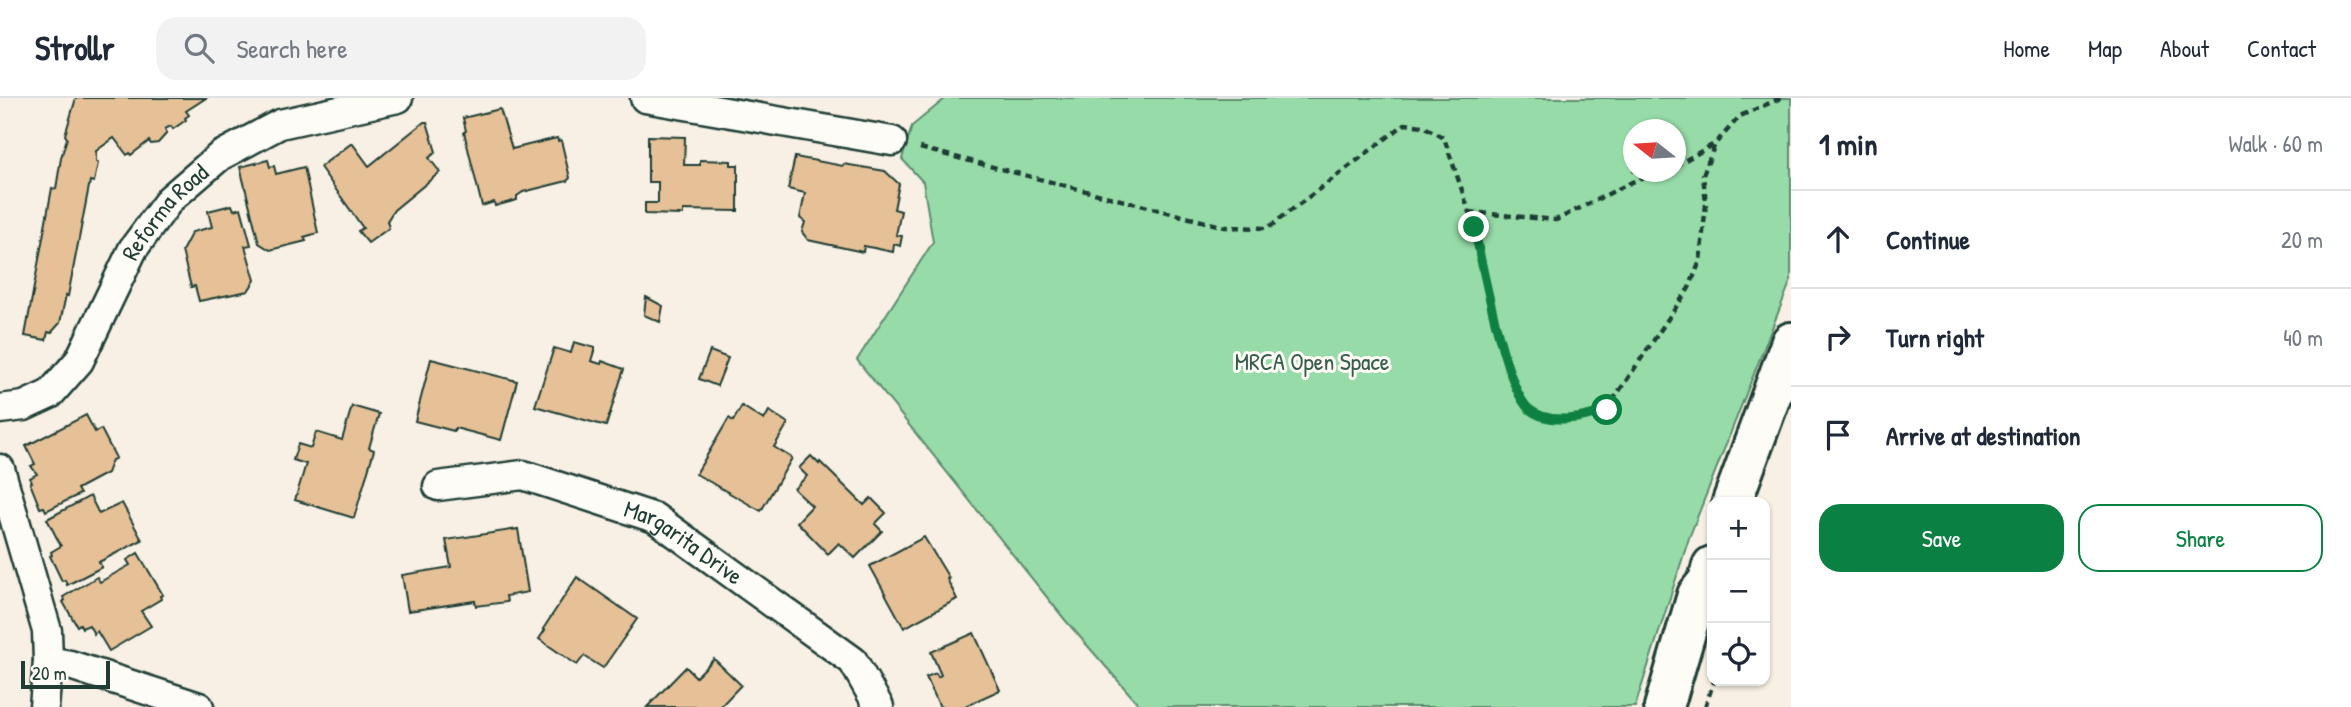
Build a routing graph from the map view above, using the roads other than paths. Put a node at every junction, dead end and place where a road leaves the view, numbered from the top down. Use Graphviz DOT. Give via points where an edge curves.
graph roads {
  1 [pos="398,98"];
  2 [pos="645,98"];
  3 [pos="892,141"];
  4 [pos="1791,342"];
  5 [pos="0,409"];
  6 [pos="0,469"];
  7 [pos="438,486"];
  8 [pos="1734,497"];
  9 [pos="1707,578"];
  10 [pos="1707,616"];
  11 [pos="48,661"];
  12 [pos="44,707"];
  13 [pos="199,707"];
  14 [pos="878,707"];
  15 [pos="1664,707"];
  16 [pos="1681,707"];
  1 -- 5 [label="street, Reforma Road" via="280,124 220,156 170,199 132,249 79,361 50,394 24,406"];
  2 -- 3 [label="street"];
  4 -- 8 [label="main road"];
  6 -- 11 [label="street" via="47,631"];
  7 -- 14 [label="street, Margarita Drive" via="523,475 655,518 853,660"];
  9 -- 15 [label="main road" via="1697,595"];
  10 -- 16 [label="main road"];
  11 -- 12 [label="street"];
  11 -- 13 [label="street"];
}
